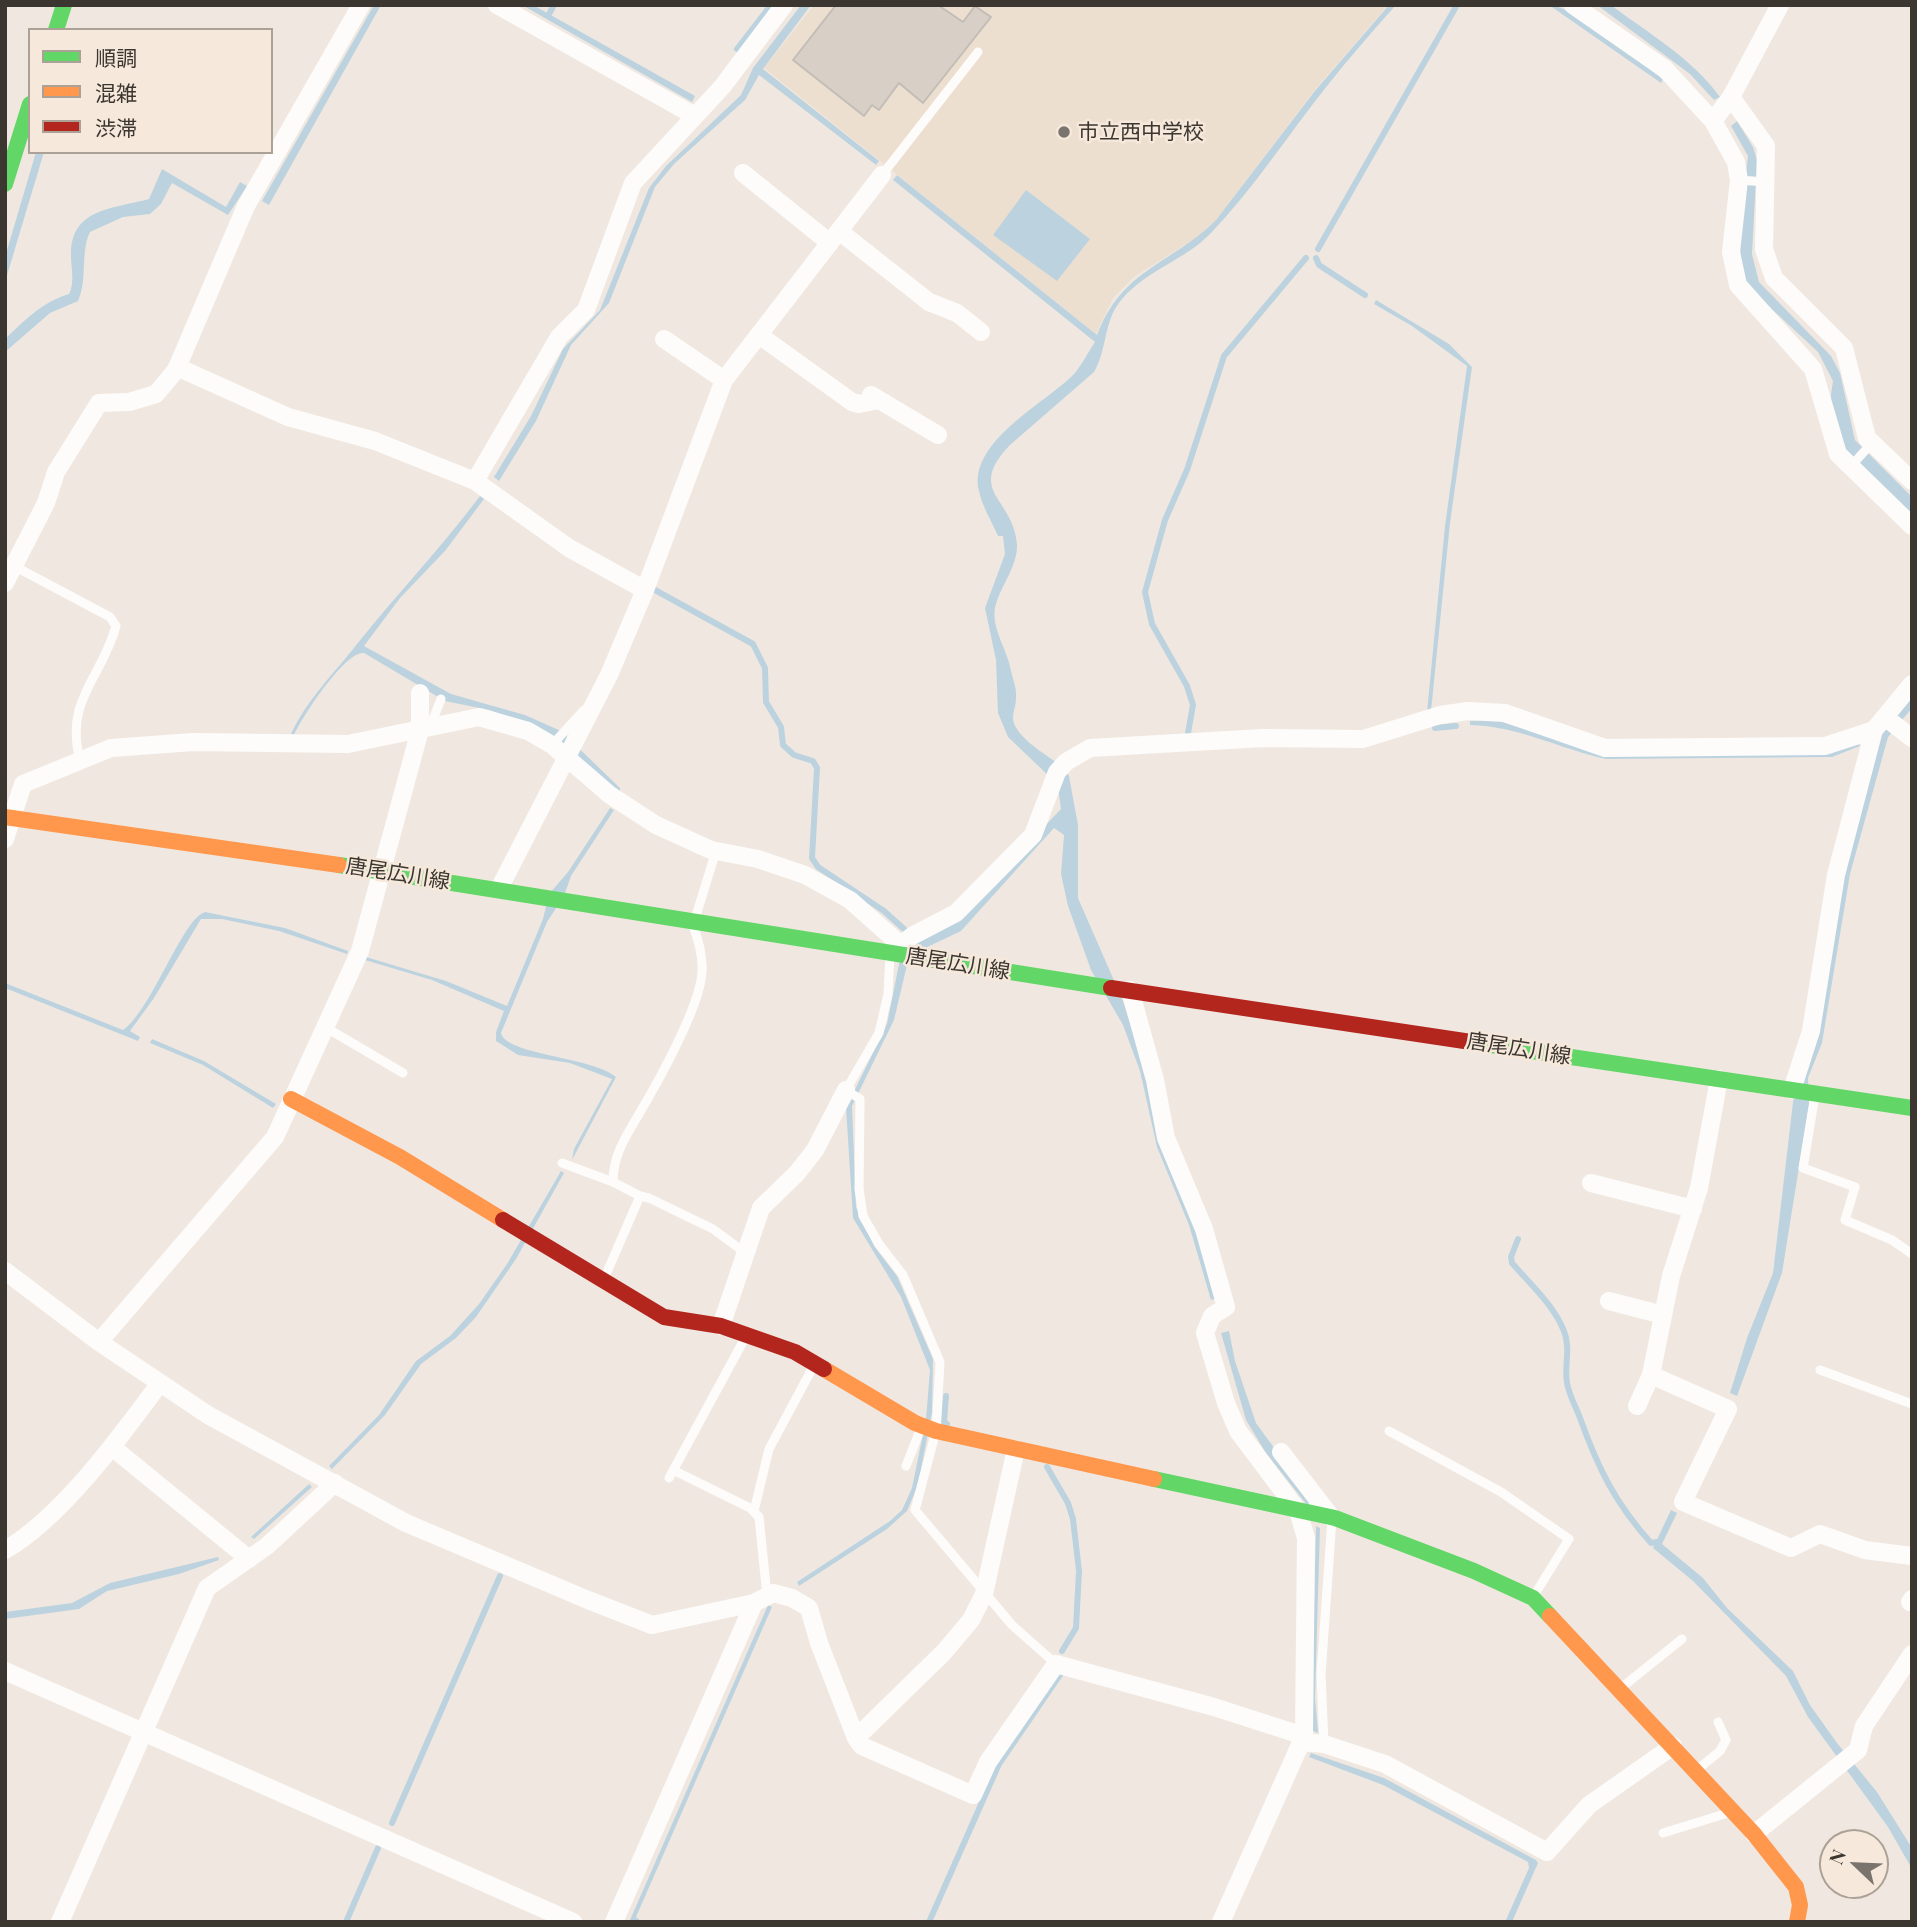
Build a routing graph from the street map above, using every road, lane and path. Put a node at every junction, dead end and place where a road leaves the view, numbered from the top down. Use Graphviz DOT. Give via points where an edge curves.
graph roads {
  1 [pos="64,5"];
  2 [pos="360,5"];
  3 [pos="497,5"];
  4 [pos="784,5"];
  5 [pos="1573,5"];
  6 [pos="1780,5"];
  7 [pos="57,28"];
  8 [pos="978,52"];
  9 [pos="1731,97"];
  10 [pos="28,110"];
  11 [pos="695,116"];
  12 [pos="1713,121"];
  13 [pos="743,173"];
  14 [pos="882,175"];
  15 [pos="1739,180"];
  16 [pos="1766,182"];
  17 [pos="5,184"];
  18 [pos="834,237"];
  19 [pos="981,332"];
  20 [pos="759,335"];
  21 [pos="664,339"];
  22 [pos="177,368"];
  23 [pos="724,380"];
  24 [pos="938,435"];
  25 [pos="1871,444"];
  26 [pos="1852,466"];
  27 [pos="475,481"];
  28 [pos="1912,481"];
  29 [pos="1912,526"];
  30 [pos="14,566"];
  31 [pos="5,583"];
  32 [pos="645,590"];
  33 [pos="1912,684"];
  34 [pos="420,693"];
  35 [pos="441,699"];
  36 [pos="1880,724"];
  37 [pos="425,729"];
  38 [pos="1912,738"];
  39 [pos="565,745"];
  40 [pos="80,761"];
  41 [pos="10,817"];
  42 [pos="5,839"];
  43 [pos="716,851"];
  44 [pos="383,873"];
  45 [pos="499,889"];
  46 [pos="693,921"];
  47 [pos="902,953"];
  48 [pos="1125,990"];
  49 [pos="326,1027"];
  50 [pos="402,1073"];
  51 [pos="1719,1079"];
  52 [pos="846,1090"];
  53 [pos="1793,1090"];
  54 [pos="1813,1093"];
  55 [pos="291,1099"];
  56 [pos="1912,1108"];
  57 [pos="562,1163"];
  58 [pos="613,1182"];
  59 [pos="1591,1183"];
  60 [pos="640,1196"];
  61 [pos="1693,1209"];
  62 [pos="744,1252"];
  63 [pos="1912,1254"];
  64 [pos="5,1271"];
  65 [pos="604,1280"];
  66 [pos="1609,1301"];
  67 [pos="1663,1315"];
  68 [pos="721,1326"];
  69 [pos="747,1334"];
  70 [pos="99,1342"];
  71 [pos="815,1364"];
  72 [pos="1820,1370"];
  73 [pos="1651,1375"];
  74 [pos="160,1384"];
  75 [pos="1912,1404"];
  76 [pos="1637,1406"];
  77 [pos="929,1428"];
  78 [pos="1389,1431"];
  79 [pos="112,1447"];
  80 [pos="1016,1449"];
  81 [pos="1282,1452"];
  82 [pos="906,1466"];
  83 [pos="335,1483"];
  84 [pos="754,1511"];
  85 [pos="1298,1511"];
  86 [pos="1332,1518"];
  87 [pos="5,1550"];
  88 [pos="1912,1556"];
  89 [pos="249,1559"];
  90 [pos="984,1594"];
  91 [pos="1533,1598"];
  92 [pos="760,1600"];
  93 [pos="1682,1639"];
  94 [pos="1912,1654"];
  95 [pos="1055,1664"];
  96 [pos="5,1671"];
  97 [pos="1620,1689"];
  98 [pos="1718,1722"];
  99 [pos="144,1732"];
  100 [pos="856,1738"];
  101 [pos="1302,1739"];
  102 [pos="1324,1745"];
  103 [pos="1673,1746"];
  104 [pos="1696,1771"];
  105 [pos="1733,1811"];
  106 [pos="1663,1833"];
  107 [pos="1754,1833"];
  108 [pos="60,1922"];
  109 [pos="573,1922"];
  110 [pos="614,1922"];
  111 [pos="1221,1922"];
  112 [pos="1797,1922"];
  1 -- 7 [label="street"];
  2 -- 22 [label="street" via="246,206"];
  3 -- 11 [label="street"];
  4 -- 11 [label="street"];
  5 -- 12 [label="street" via="1665,69"];
  6 -- 9 [label="street"];
  8 -- 14 [label="lane"];
  9 -- 12 [label="street"];
  9 -- 16 [label="street" via="1766,146"];
  10 -- 17 [label="street"];
  11 -- 27 [label="street" via="633,183 586,310 559,337"];
  12 -- 15 [label="street" via="1736,162"];
  13 -- 18 [label="street"];
  14 -- 18 [label="street"];
  15 -- 16 [label="lane"];
  15 -- 26 [label="street" via="1731,252 1738,285 1813,369 1838,454"];
  16 -- 25 [label="street" via="1764,249 1774,278 1844,348"];
  18 -- 19 [label="street"];
  18 -- 20 [label="street"];
  20 -- 23 [label="street"];
  20 -- 24 [label="street" via="852,402 875,397"];
  21 -- 23 [label="street"];
  22 -- 27 [label="street" via="288,416 375,441"];
  22 -- 30 [label="street" via="156,394 129,402 99,403 56,472 46,503"];
  23 -- 32 [label="street"];
  25 -- 26 [label="lane"];
  25 -- 28 [label="street"];
  26 -- 29 [label="street"];
  27 -- 32 [label="street" via="569,548"];
  30 -- 31 [label="street"];
  30 -- 40 [label="lane" via="110,617 116,626 77,716 74,737"];
  32 -- 39 [label="street" via="600,692"];
  33 -- 36 [label="street"];
  34 -- 37 [label="street"];
  35 -- 37 [label="lane"];
  36 -- 38 [label="street"];
  36 -- 47 [label="street" via="1825,746 1605,748 1504,713 1468,711 1363,739 1263,738 1090,748 1063,765 1033,835 956,913 912,936"];
  36 -- 53 [label="street" via="1836,876 1811,1031"];
  37 -- 39 [label="street" via="479,717"];
  37 -- 40 [label="street" via="348,744 193,742 111,748"];
  37 -- 44 [label="street"];
  39 -- 43 [label="street" via="610,795 656,825"];
  39 -- 45 [label="street"];
  40 -- 41 [label="street" via="23,784"];
  41 -- 42 [label="street"];
  41 -- 44 [label="street, 唐尾広川線"];
  43 -- 46 [label="lane"];
  43 -- 47 [label="street" via="805,875 850,901"];
  44 -- 45 [label="street, 唐尾広川線"];
  44 -- 49 [label="street" via="360,951"];
  45 -- 46 [label="street, 唐尾広川線"];
  46 -- 47 [label="street, 唐尾広川線"];
  46 -- 58 [label="lane" via="702,955 695,999 620,1145"];
  47 -- 48 [label="street, 唐尾広川線"];
  47 -- 52 [label="lane" via="879,1033"];
  48 -- 51 [label="street, 唐尾広川線"];
  48 -- 85 [label="street" via="1155,1080 1166,1138 1205,1229 1226,1307 1212,1316 1205,1333 1226,1403 1238,1431"];
  49 -- 50 [label="lane"];
  49 -- 55 [label="street"];
  51 -- 53 [label="street, 唐尾広川線"];
  51 -- 61 [label="street"];
  52 -- 62 [label="street" via="815,1150 761,1208"];
  52 -- 77 [label="lane" via="860,1099 863,1216 903,1275 940,1362"];
  53 -- 54 [label="street, 唐尾広川線"];
  54 -- 56 [label="street, 唐尾広川線"];
  54 -- 63 [label="lane" via="1804,1168 1855,1187 1845,1220"];
  55 -- 65 [label="street" via="400,1157"];
  55 -- 70 [label="street" via="275,1137"];
  57 -- 58 [label="lane"];
  58 -- 60 [label="lane"];
  59 -- 61 [label="street"];
  60 -- 62 [label="lane" via="713,1229"];
  60 -- 65 [label="lane"];
  61 -- 67 [label="street"];
  62 -- 68 [label="street"];
  64 -- 70 [label="street"];
  65 -- 68 [label="street" via="664,1317"];
  66 -- 67 [label="street"];
  67 -- 73 [label="street"];
  68 -- 69 [label="street"];
  69 -- 71 [label="street"];
  69 -- 84 [label="lane" via="671,1474"];
  70 -- 74 [label="street"];
  71 -- 77 [label="street"];
  71 -- 84 [label="lane" via="769,1450"];
  72 -- 75 [label="lane"];
  73 -- 76 [label="street"];
  73 -- 88 [label="street" via="1728,1409 1683,1502 1791,1548 1820,1534 1865,1550"];
  74 -- 79 [label="street"];
  74 -- 83 [label="street"];
  77 -- 80 [label="street"];
  77 -- 82 [label="lane"];
  77 -- 90 [label="lane" via="915,1510"];
  78 -- 91 [label="lane" via="1502,1492 1569,1539"];
  79 -- 87 [label="street" via="27,1538"];
  79 -- 89 [label="street"];
  80 -- 85 [label="street"];
  80 -- 90 [label="street"];
  81 -- 86 [label="street"];
  83 -- 89 [label="street"];
  83 -- 92 [label="street" via="406,1523 652,1625"];
  84 -- 92 [label="lane" via="762,1530"];
  85 -- 86 [label="street"];
  85 -- 101 [label="street" via="1306,1538"];
  86 -- 91 [label="street"];
  86 -- 102 [label="lane" via="1321,1674"];
  89 -- 99 [label="street" via="207,1588"];
  90 -- 95 [label="lane"];
  90 -- 100 [label="street" via="971,1620 944,1653"];
  91 -- 97 [label="street"];
  92 -- 100 [label="street" via="773,1593 809,1608"];
  92 -- 110 [label="street"];
  93 -- 97 [label="lane"];
  94 -- 107 [label="street" via="1864,1726 1858,1750"];
  95 -- 100 [label="street" via="988,1762 973,1795 862,1746"];
  95 -- 101 [label="street" via="1214,1707"];
  96 -- 99 [label="street"];
  97 -- 103 [label="street"];
  98 -- 104 [label="lane" via="1726,1740"];
  99 -- 108 [label="street"];
  99 -- 109 [label="street"];
  101 -- 102 [label="street"];
  101 -- 111 [label="street"];
  102 -- 103 [label="street" via="1385,1764 1547,1852 1589,1805"];
  103 -- 104 [label="street"];
  104 -- 105 [label="street"];
  105 -- 106 [label="lane"];
  105 -- 107 [label="street"];
  107 -- 112 [label="street" via="1796,1886"];
}
